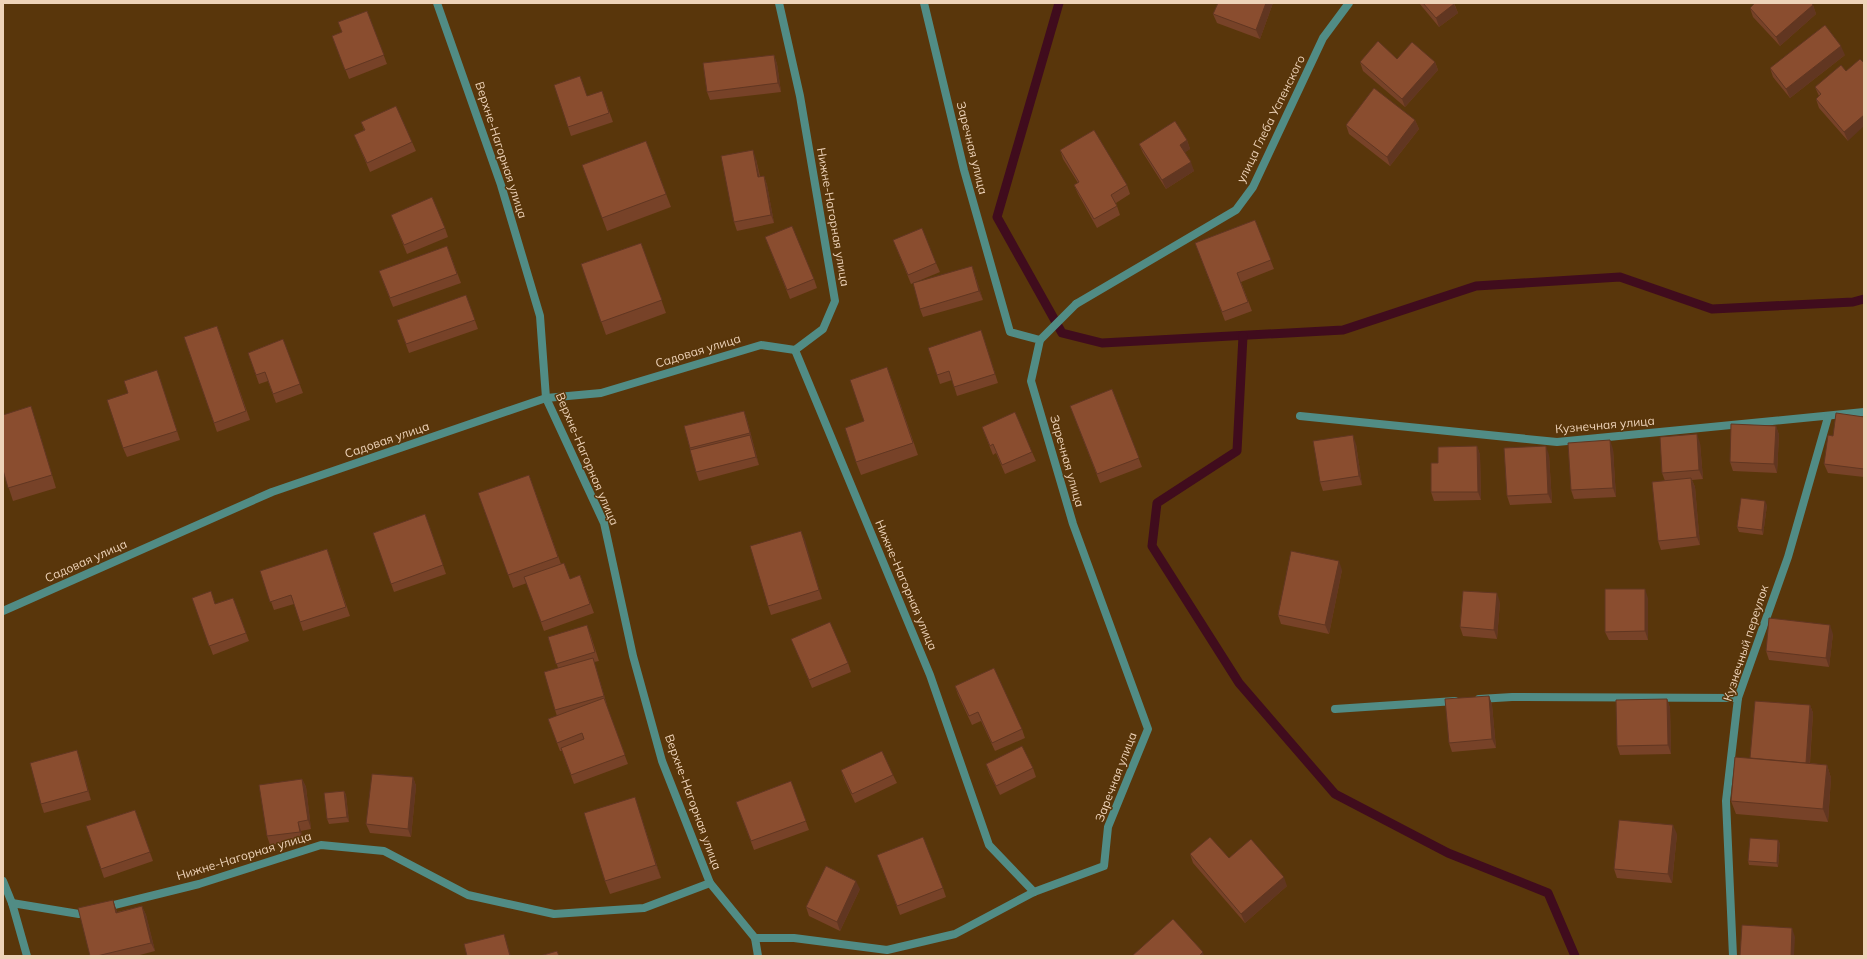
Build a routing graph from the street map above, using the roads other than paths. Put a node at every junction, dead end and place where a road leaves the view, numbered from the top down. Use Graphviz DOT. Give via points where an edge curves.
graph roads {
  1 [pos="438,3"];
  2 [pos="779,3"];
  3 [pos="924,3"];
  4 [pos="1349,3"];
  5 [pos="1040,340"];
  6 [pos="795,350"];
  7 [pos="546,398"];
  8 [pos="1864,412"];
  9 [pos="1300,416"];
  10 [pos="1828,417"];
  11 [pos="3,611"];
  12 [pos="1738,698"];
  13 [pos="1335,709"];
  14 [pos="3,881"];
  15 [pos="710,883"];
  16 [pos="1034,892"];
  17 [pos="12,903"];
  18 [pos="755,938"];
  19 [pos="26,956"];
  20 [pos="758,956"];
  21 [pos="1733,956"];
  1 -- 7 [label="street, Верхне-Нагорная улица" via="501,185 540,316"];
  2 -- 6 [label="street, Нижне-Нагорная улица" via="800,96 835,301 823,329"];
  3 -- 5 [label="street, Заречная улица" via="964,170 1010,332"];
  4 -- 5 [label="street, улица Глеба Успенского" via="1323,38 1253,187 1236,210 1076,304"];
  5 -- 16 [label="street, Заречная улица" via="1031,381 1073,524 1148,729 1108,827 1104,866"];
  6 -- 7 [label="street, Садовая улица" via="761,345 602,392"];
  6 -- 16 [label="street, Нижне-Нагорная улица" via="930,674 989,845"];
  7 -- 11 [label="street, Садовая улица" via="272,492"];
  7 -- 15 [label="street, Верхне-Нагорная улица" via="604,523 633,656 662,761"];
  8 -- 10 [label="street, Кузнечная улица"];
  9 -- 10 [label="street, Кузнечная улица" via="1557,442"];
  10 -- 12 [label="street, Кузнечный переулок" via="1788,557"];
  12 -- 13 [label="street" via="1512,697"];
  12 -- 21 [label="street, Кузнечный переулок" via="1726,801"];
  14 -- 17 [label="street"];
  15 -- 17 [label="street, Нижне-Нагорная улица" via="644,908 554,914 468,895 384,851 321,845 199,884 79,914"];
  15 -- 18 [label="street, Верхне-Нагорная улица"];
  16 -- 18 [label="street" via="955,934 887,950 794,938"];
  17 -- 19 [label="street"];
  18 -- 20 [label="street, Верхне-Нагорная улица"];
}
